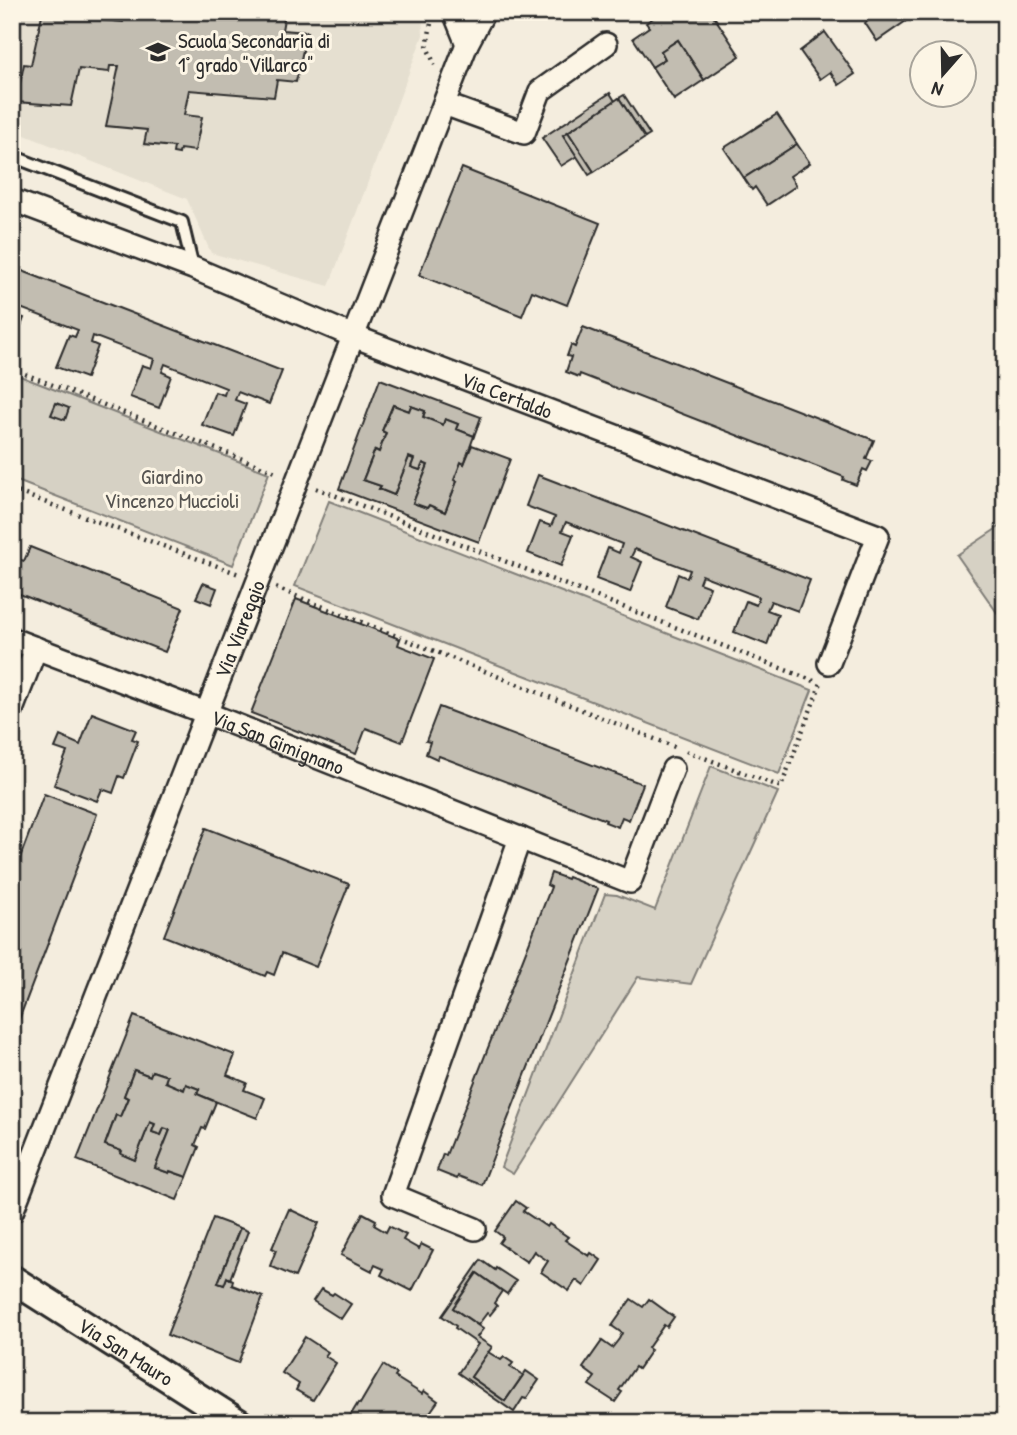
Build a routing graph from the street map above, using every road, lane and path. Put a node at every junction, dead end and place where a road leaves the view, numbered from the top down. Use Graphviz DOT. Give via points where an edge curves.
graph roads {
  1 [pos="454,12"];
  2 [pos="484,12"];
  3 [pos="467,44"];
  4 [pos="606,44"];
  5 [pos="444,104"];
  6 [pos="12,156"];
  7 [pos="12,200"];
  8 [pos="193,268"];
  9 [pos="353,336"];
  10 [pos="12,369"];
  11 [pos="297,480"];
  12 [pos="12,490"];
  13 [pos="258,581"];
  14 [pos="12,639"];
  15 [pos="36,648"];
  16 [pos="825,673"];
  17 [pos="12,710"];
  18 [pos="206,713"];
  19 [pos="673,769"];
  20 [pos="520,838"];
  21 [pos="12,1212"];
  22 [pos="475,1229"];
  23 [pos="12,1279"];
  24 [pos="239,1423"];
  1 -- 3 [label="street"];
  2 -- 3 [label="street, Via Viareggio"];
  3 -- 5 [label="street, Via Viareggio"];
  4 -- 5 [label="street" via="540,92 524,133"];
  5 -- 9 [label="street, Via Viareggio"];
  6 -- 8 [label="lane" via="182,222"];
  7 -- 8 [label="street, Via Certaldo"];
  8 -- 9 [label="street, Via Certaldo"];
  9 -- 11 [label="street, Via Viareggio"];
  9 -- 16 [label="street, Via Certaldo" via="878,536"];
  10 -- 11 [label="path"];
  11 -- 13 [label="street, Via Viareggio"];
  11 -- 16 [label="path"];
  12 -- 13 [label="path"];
  13 -- 16 [label="path" via="781,787"];
  13 -- 18 [label="street, Via Viareggio"];
  14 -- 15 [label="street, Via San Gimignano"];
  15 -- 17 [label="street"];
  15 -- 18 [label="street, Via San Gimignano"];
  18 -- 20 [label="street, Via San Gimignano"];
  18 -- 21 [label="street, Via Viareggio"];
  19 -- 20 [label="street, Via San Gimignano" via="629,882"];
  20 -- 22 [label="street" via="394,1195"];
  23 -- 24 [label="street, Via San Mauro"];
}
